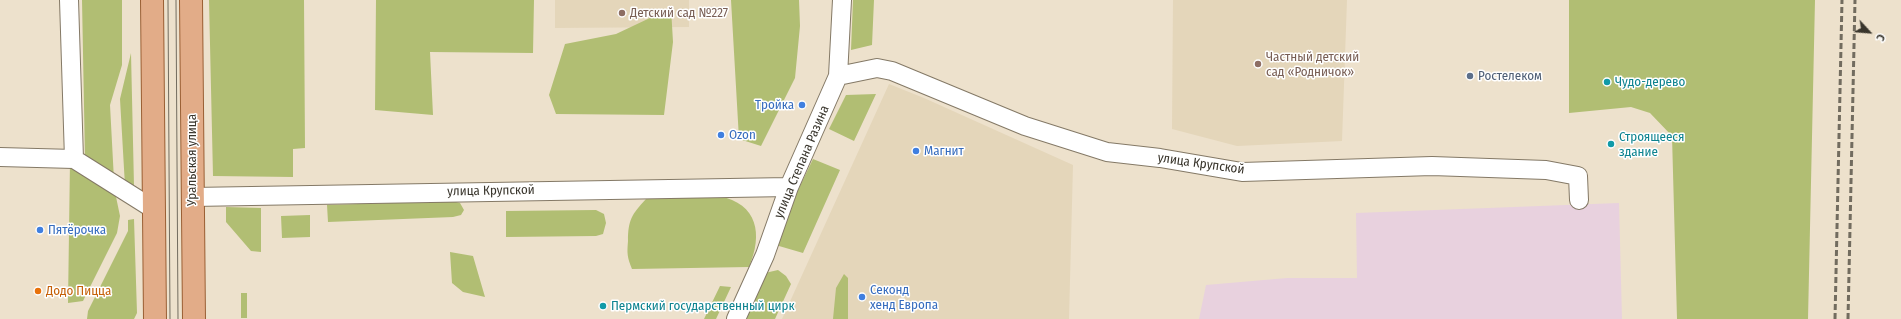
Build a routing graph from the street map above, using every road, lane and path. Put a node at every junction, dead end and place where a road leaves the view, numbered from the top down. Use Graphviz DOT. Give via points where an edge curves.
graph roads {
  1 [pos="69,0"];
  2 [pos="152,0"];
  3 [pos="191,0"];
  4 [pos="842,0"];
  5 [pos="838,76"];
  6 [pos="0,157"];
  7 [pos="74,159"];
  8 [pos="789,187"];
  9 [pos="192,197"];
  10 [pos="1579,200"];
  11 [pos="155,210"];
  12 [pos="155,319"];
  13 [pos="194,319"];
  14 [pos="736,319"];
  1 -- 7 [label="street"];
  2 -- 11 [label="main road"];
  3 -- 9 [label="main road, Уральская улица"];
  4 -- 5 [label="street, улица Степана Разина"];
  5 -- 8 [label="street, улица Степана Разина"];
  5 -- 10 [label="street, улица Крупской" via="877,68 892,71 1025,126 1107,152 1242,172 1432,166 1546,170 1578,176"];
  6 -- 7 [label="street"];
  7 -- 11 [label="street"];
  8 -- 9 [label="street, улица Крупской"];
  8 -- 14 [label="street, улица Степана Разина" via="765,255"];
  9 -- 13 [label="main road, Уральская улица"];
  11 -- 12 [label="main road"];
}
